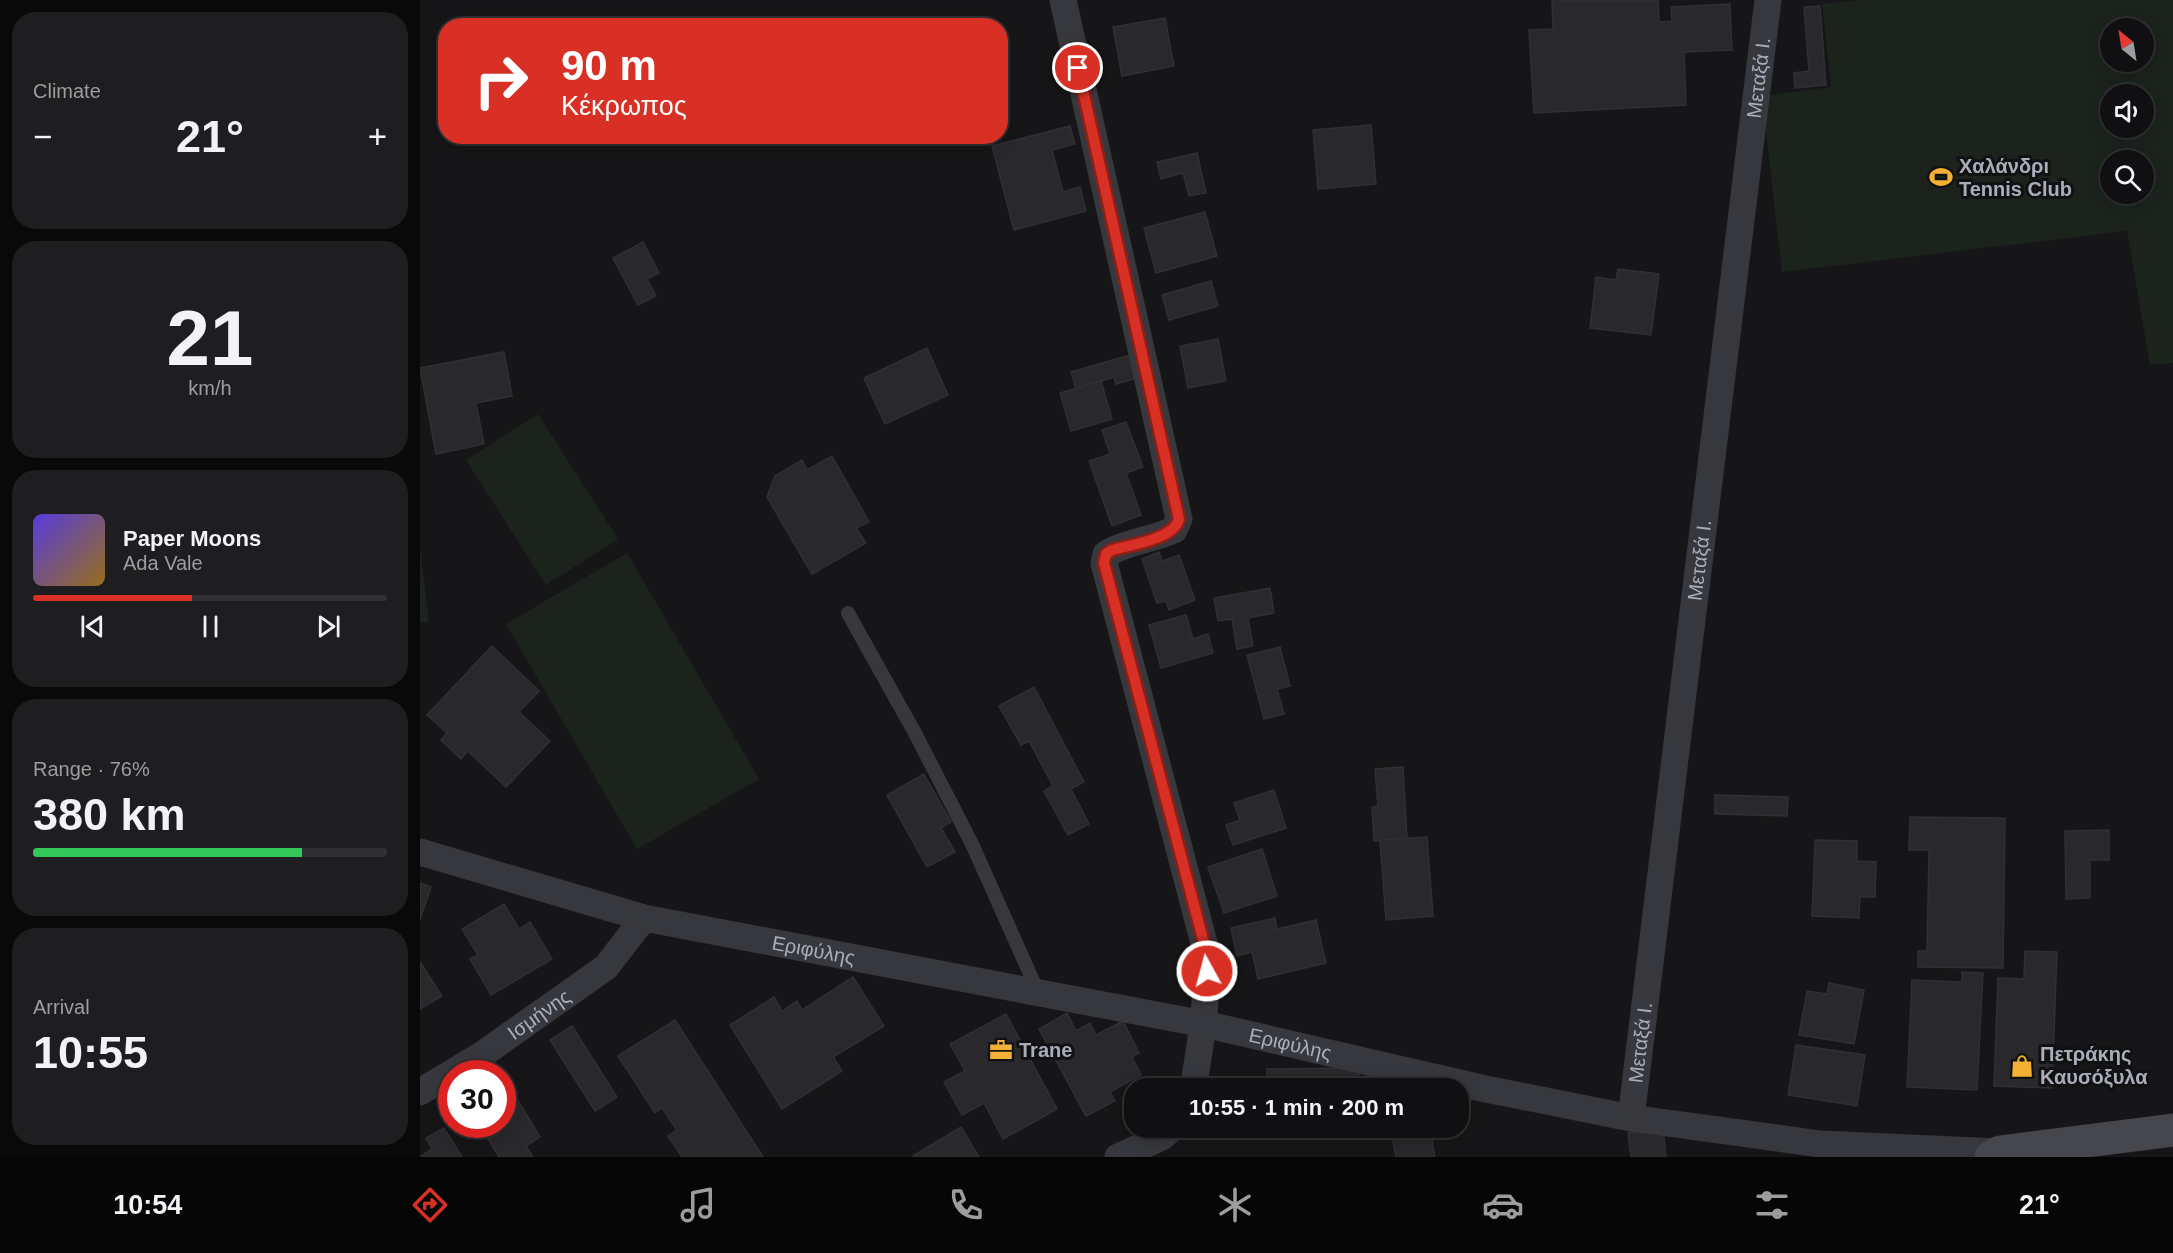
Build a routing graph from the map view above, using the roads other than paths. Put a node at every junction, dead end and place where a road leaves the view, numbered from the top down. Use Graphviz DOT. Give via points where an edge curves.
graph roads {
  1 [pos="1063,0"];
  2 [pos="1768,0"];
  3 [pos="848,613"];
  4 [pos="420,852"];
  5 [pos="644,918"];
  6 [pos="1038,992"];
  7 [pos="1204,1023"];
  8 [pos="1195,1078"];
  9 [pos="420,1092"];
  10 [pos="1631,1118"];
  11 [pos="2173,1130"];
  12 [pos="1160,1138"];
  13 [pos="1996,1155"];
  14 [pos="1118,1157"];
  1 -- 7 [label="street" via="1179,519 1174,530 1112,550 1106,554 1104,563 1205,947"];
  2 -- 10 [label="street, Μεταξά Ι."];
  3 -- 6 [label="lane" via="972,844"];
  4 -- 5 [label="street, Εριφύλης"];
  5 -- 6 [label="street, Εριφύλης"];
  5 -- 9 [label="street, Ισμήνης" via="606,967 483,1054"];
  6 -- 7 [label="street, Εριφύλης"];
  7 -- 8 [label="street"];
  7 -- 10 [label="street, Εριφύλης" via="1481,1088"];
  10 -- 13 [label="street, Εριφύλης" via="1820,1144"];
  11 -- 13 [label="street, Εριφύλης"];
  12 -- 14 [label="street"];
}
